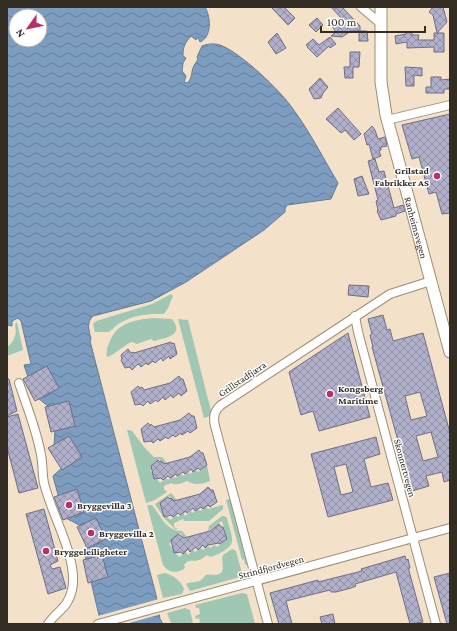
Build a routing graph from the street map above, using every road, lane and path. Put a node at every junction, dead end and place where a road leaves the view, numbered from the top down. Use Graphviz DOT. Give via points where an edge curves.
graph roads {
  1 [pos="361,7"];
  2 [pos="382,7"];
  3 [pos="381,24"];
  4 [pos="450,106"];
  5 [pos="387,120"];
  6 [pos="431,281"];
  7 [pos="355,316"];
  8 [pos="450,352"];
  9 [pos="19,383"];
  10 [pos="450,529"];
  11 [pos="414,539"];
  12 [pos="256,581"];
  13 [pos="48,624"];
  14 [pos="98,624"];
  15 [pos="268,624"];
  16 [pos="436,624"];
  1 -- 3 [label="street"];
  2 -- 3 [label="street, Ranheimsvegen"];
  3 -- 5 [label="street, Ranheimsvegen" via="381,82"];
  4 -- 5 [label="street"];
  5 -- 6 [label="street, Ranheimsvegen"];
  6 -- 7 [label="street, Grillstadfjæra" via="390,294"];
  6 -- 8 [label="street, Ranheimsvegen"];
  7 -- 11 [label="street, Skonnertvegen"];
  7 -- 12 [label="street, Grillstadfjæra" via="215,410 215,426"];
  9 -- 13 [label="street" via="41,456 44,483 70,558 74,579 66,606"];
  10 -- 11 [label="street, Strindfjordvegen"];
  11 -- 12 [label="street, Strindfjordvegen"];
  11 -- 16 [label="street, Skonnertvegen"];
  12 -- 14 [label="street, Strindfjordvegen"];
  12 -- 15 [label="street, Grillstadfjæra"];
}
